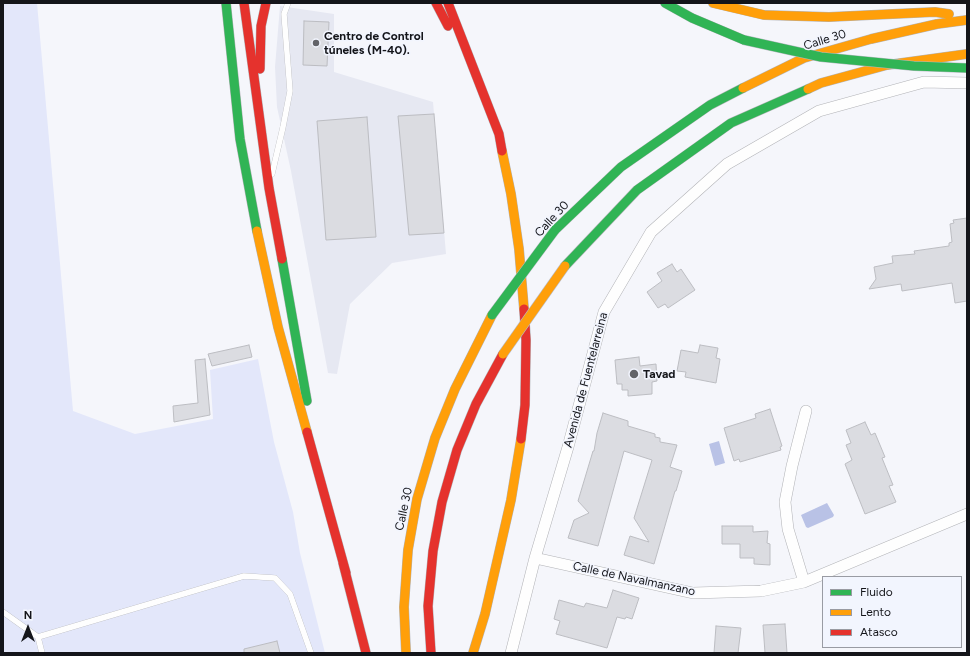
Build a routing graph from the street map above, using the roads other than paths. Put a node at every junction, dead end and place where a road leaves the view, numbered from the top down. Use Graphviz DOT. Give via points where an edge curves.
graph roads {
  1 [pos="226,3"];
  2 [pos="244,3"];
  3 [pos="266,3"];
  4 [pos="288,3"];
  5 [pos="436,3"];
  6 [pos="448,3"];
  7 [pos="665,3"];
  8 [pos="713,3"];
  9 [pos="967,16"];
  10 [pos="967,20"];
  11 [pos="967,54"];
  12 [pos="470,61"];
  13 [pos="967,68"];
  14 [pos="967,83"];
  15 [pos="260,122"];
  16 [pos="269,188"];
  17 [pos="806,411"];
  18 [pos="967,514"];
  19 [pos="535,558"];
  20 [pos="346,573"];
  21 [pos="804,582"];
  22 [pos="3,612"];
  23 [pos="38,637"];
  24 [pos="42,653"];
  25 [pos="311,653"];
  26 [pos="366,653"];
  27 [pos="406,653"];
  28 [pos="431,653"];
  29 [pos="472,653"];
  30 [pos="511,653"];
  1 -- 20 [label="main road" via="240,139 257,233 278,327"];
  2 -- 15 [label="main road"];
  3 -- 15 [label="main road" via="261,26"];
  4 -- 16 [label="lane" via="284,14 290,91"];
  5 -- 12 [label="main road"];
  6 -- 12 [label="main road"];
  7 -- 13 [label="main road, bridge" via="692,18 744,40 821,57"];
  8 -- 9 [label="main road" via="764,15 829,17 935,12"];
  10 -- 27 [label="main road, Calle 30, bridge" via="871,39 804,58 710,105 621,167 555,230 492,315 454,388 435,438 417,499 408,550 404,607"];
  11 -- 28 [label="main road, bridge" via="887,65 821,83 731,123 637,190 565,266 503,354 476,404 457,450 442,502 433,551 428,606"];
  12 -- 29 [label="main road" via="499,134 518,241 526,340 525,405 521,441 485,614"];
  14 -- 19 [label="street, Avenida de Fuentelarreina" via="924,82 819,111 727,164 651,232 604,312 568,448"];
  15 -- 16 [label="main road"];
  16 -- 20 [label="main road" via="307,400"];
  17 -- 21 [label="street" via="785,502 788,529"];
  18 -- 21 [label="street, Calle de Navalmanzano"];
  19 -- 21 [label="street, Calle de Navalmanzano" via="693,593 761,591"];
  19 -- 30 [label="street, Avenida de Fuentelarreina"];
  20 -- 26 [label="main road"];
  22 -- 23 [label="lane"];
  23 -- 24 [label="lane"];
  23 -- 25 [label="lane" via="244,576 275,578 290,594"];
}
